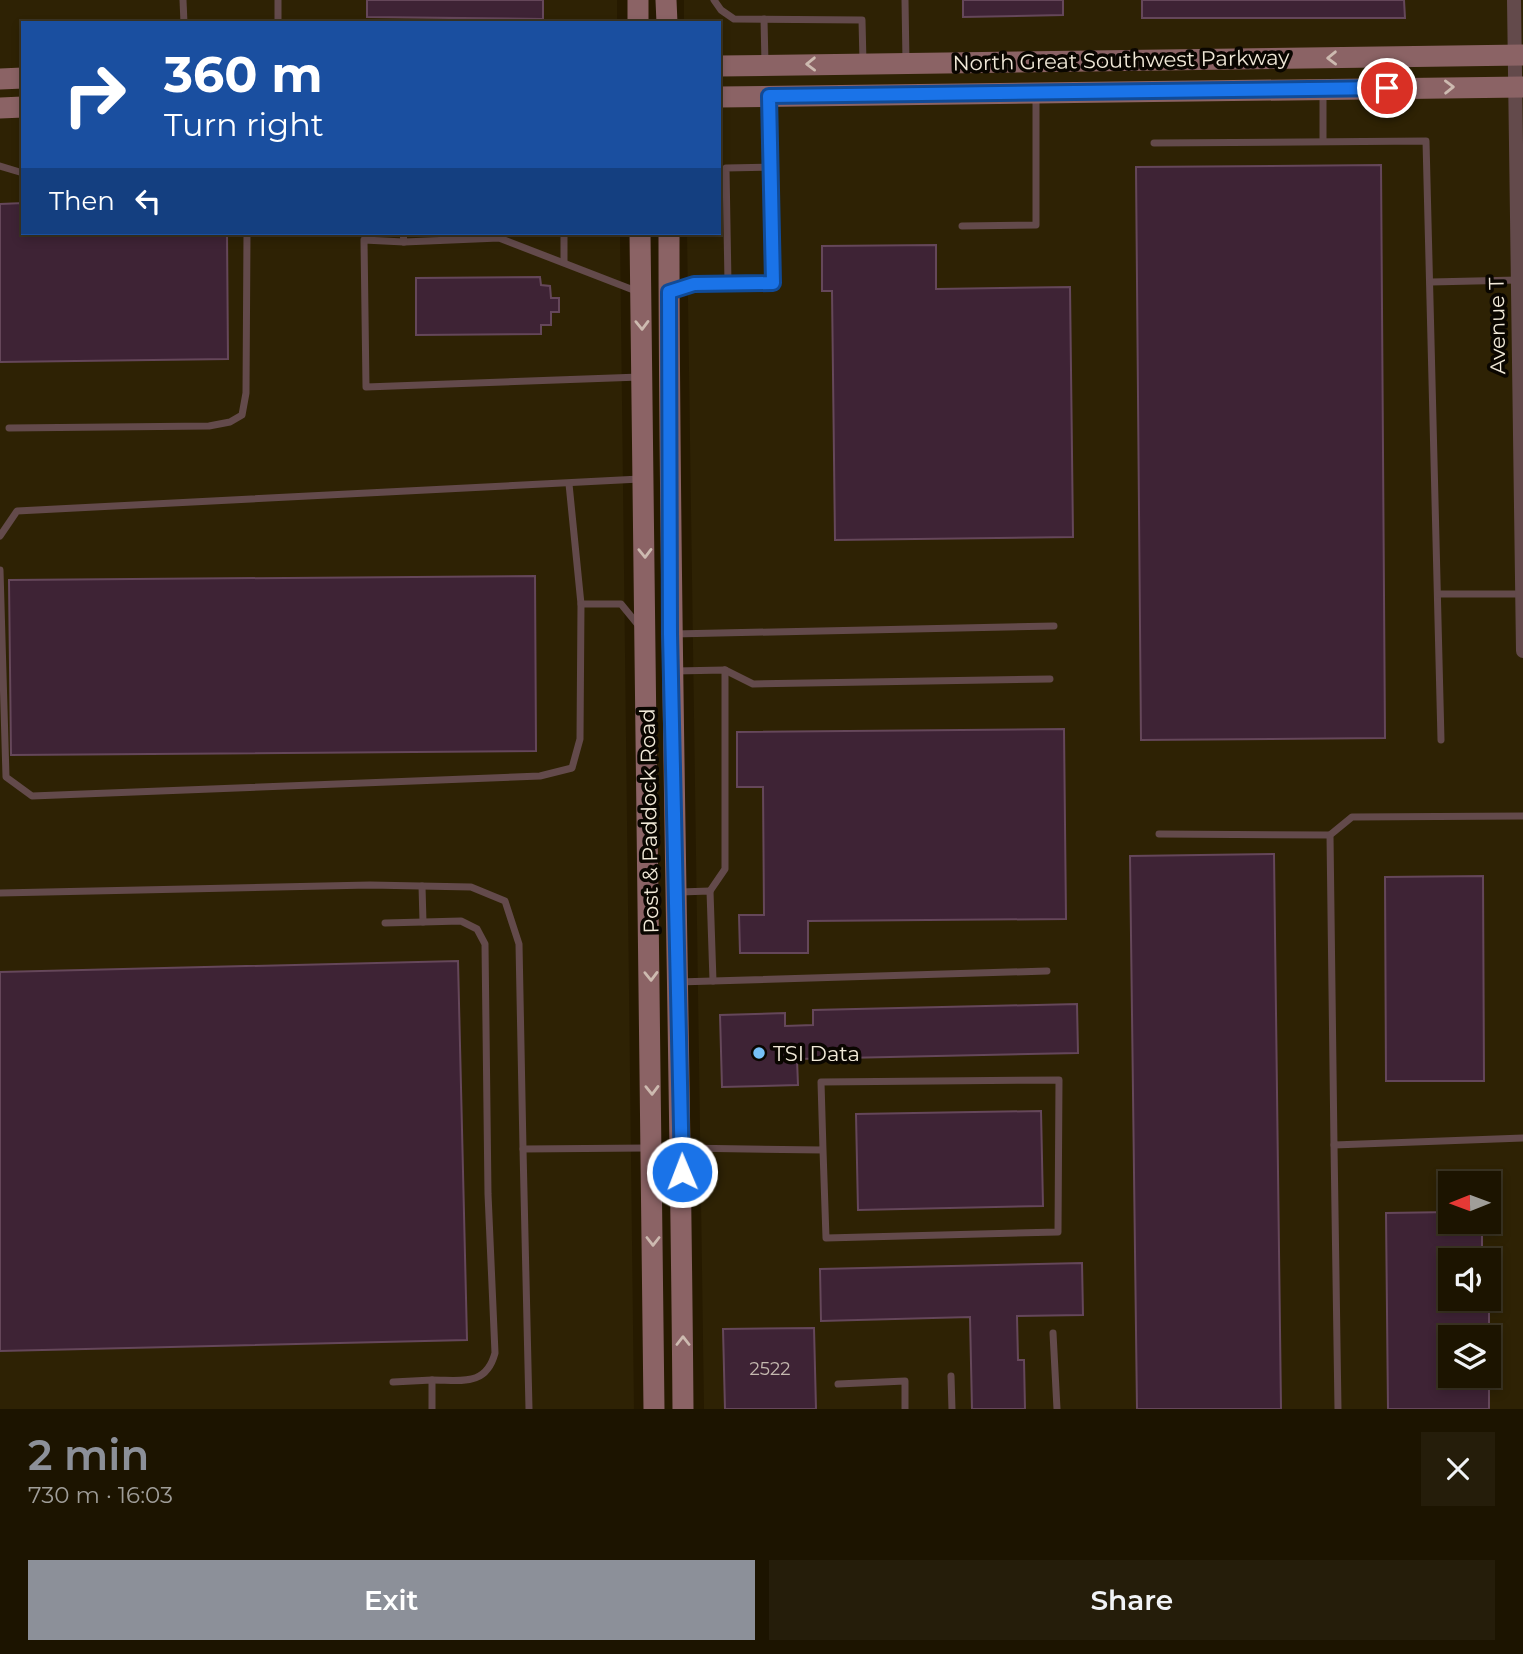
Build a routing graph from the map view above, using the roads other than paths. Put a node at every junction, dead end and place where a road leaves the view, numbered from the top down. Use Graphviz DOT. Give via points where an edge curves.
graph roads {
  1 [pos="183,0"];
  2 [pos="278,0"];
  3 [pos="638,0"];
  4 [pos="666,0"];
  5 [pos="714,0"];
  6 [pos="905,0"];
  7 [pos="1514,0"];
  8 [pos="764,19"];
  9 [pos="184,21"];
  10 [pos="278,21"];
  11 [pos="638,21"];
  12 [pos="667,21"];
  13 [pos="1519,55"];
  14 [pos="1036,61"];
  15 [pos="906,63"];
  16 [pos="863,64"];
  17 [pos="765,65"];
  18 [pos="721,66"];
  19 [pos="21,78"];
  20 [pos="0,79"];
  21 [pos="1519,87"];
  22 [pos="1323,89"];
  23 [pos="1036,93"];
  24 [pos="769,96"];
  25 [pos="721,97"];
  26 [pos="21,107"];
  27 [pos="0,108"];
  28 [pos="1323,141"];
  29 [pos="1154,143"];
  30 [pos="0,166"];
  31 [pos="772,167"];
  32 [pos="1520,168"];
  33 [pos="21,172"];
  34 [pos="962,226"];
  35 [pos="247,235"];
  36 [pos="404,235"];
  37 [pos="564,235"];
  38 [pos="640,235"];
  39 [pos="669,235"];
  40 [pos="404,242"];
  41 [pos="565,262"];
  42 [pos="1518,280"];
  43 [pos="1431,282"];
  44 [pos="728,283"];
  45 [pos="669,292"];
  46 [pos="641,293"];
  47 [pos="643,377"];
  48 [pos="9,428"];
  49 [pos="644,479"];
  50 [pos="569,484"];
  51 [pos="1522,512"];
  52 [pos="0,536"];
  53 [pos="1522,567"];
  54 [pos="0,570"];
  55 [pos="1438,594"];
  56 [pos="1522,594"];
  57 [pos="581,604"];
  58 [pos="1054,626"];
  59 [pos="646,634"];
  60 [pos="670,634"];
  61 [pos="1523,651"];
  62 [pos="725,670"];
  63 [pos="671,671"];
  64 [pos="1050,679"];
  65 [pos="1441,740"];
  66 [pos="1523,816"];
  67 [pos="1159,834"];
  68 [pos="1330,835"];
  69 [pos="422,886"];
  70 [pos="710,891"];
  71 [pos="676,892"];
  72 [pos="0,893"];
  73 [pos="423,922"];
  74 [pos="385,923"];
  75 [pos="1047,971"];
  76 [pos="713,981"];
  77 [pos="678,982"];
  78 [pos="1523,1139"];
  79 [pos="1334,1145"];
  80 [pos="653,1148"];
  81 [pos="681,1148"];
  82 [pos="523,1149"];
  83 [pos="823,1150"];
  84 [pos="1053,1333"];
  85 [pos="951,1376"];
  86 [pos="432,1380"];
  87 [pos="393,1381"];
  88 [pos="838,1384"];
  89 [pos="432,1409"];
  90 [pos="529,1409"];
  91 [pos="654,1409"];
  92 [pos="683,1409"];
  93 [pos="905,1409"];
  94 [pos="952,1409"];
  95 [pos="1056,1409"];
  96 [pos="1338,1409"];
  1 -- 9 [label="lane"];
  2 -- 10 [label="lane"];
  3 -- 11 [label="street"];
  4 -- 12 [label="street"];
  5 -- 8 [label="lane" via="734,19"];
  6 -- 15 [label="lane"];
  7 -- 13 [label="street, Avenue T"];
  8 -- 16 [label="lane" via="862,20"];
  8 -- 17 [label="lane"];
  13 -- 14 [label="street, North Great Southwest Parkway, one-way"];
  13 -- 21 [label="street, Avenue T"];
  14 -- 15 [label="street, North Great Southwest Parkway"];
  14 -- 23 [label="street"];
  15 -- 16 [label="street, North Great Southwest Parkway"];
  16 -- 17 [label="street, North Great Southwest Parkway, one-way"];
  17 -- 18 [label="street, North Great Southwest Parkway"];
  19 -- 20 [label="street"];
  22 -- 21 [label="street, North Great Southwest Parkway, one-way"];
  21 -- 32 [label="street, Avenue T"];
  22 -- 23 [label="street, North Great Southwest Parkway"];
  22 -- 28 [label="lane"];
  23 -- 24 [label="street, North Great Southwest Parkway"];
  23 -- 34 [label="lane" via="1036,225"];
  24 -- 25 [label="street, North Great Southwest Parkway"];
  24 -- 31 [label="lane"];
  26 -- 27 [label="street"];
  28 -- 29 [label="lane"];
  28 -- 43 [label="lane" via="1426,141"];
  30 -- 33 [label="lane"];
  31 -- 44 [label="lane" via="773,283"];
  31 -- 44 [label="lane" via="726,168"];
  32 -- 42 [label="street, Avenue T"];
  35 -- 48 [label="lane" via="242,415 209,426"];
  36 -- 40 [label="lane"];
  37 -- 41 [label="lane"];
  38 -- 46 [label="street, Post & Paddock Road"];
  39 -- 45 [label="street, Post & Paddock Road"];
  40 -- 41 [label="lane" via="499,238"];
  40 -- 47 [label="lane" via="364,240 366,387"];
  41 -- 46 [label="lane"];
  42 -- 43 [label="lane"];
  42 -- 51 [label="street, Avenue T"];
  43 -- 55 [label="lane"];
  44 -- 45 [label="lane" via="694,284"];
  45 -- 46 [label="street"];
  45 -- 60 [label="street, Post & Paddock Road"];
  46 -- 47 [label="street, Post & Paddock Road, one-way"];
  47 -- 49 [label="street, Post & Paddock Road"];
  49 -- 50 [label="lane"];
  49 -- 59 [label="street, Post & Paddock Road, one-way"];
  50 -- 52 [label="lane" via="17,511"];
  50 -- 57 [label="lane"];
  51 -- 53 [label="street, Avenue T"];
  53 -- 56 [label="street, Avenue T"];
  54 -- 57 [label="lane" via="6,777 32,796 540,776 572,768 580,739"];
  55 -- 56 [label="lane"];
  55 -- 65 [label="lane"];
  56 -- 61 [label="street, Avenue T"];
  57 -- 59 [label="lane" via="621,604"];
  58 -- 60 [label="lane"];
  59 -- 60 [label="street"];
  59 -- 80 [label="street, Post & Paddock Road, one-way"];
  60 -- 63 [label="street, Post & Paddock Road"];
  62 -- 63 [label="lane"];
  62 -- 64 [label="lane" via="753,684"];
  62 -- 70 [label="lane" via="725,869"];
  63 -- 71 [label="street, Post & Paddock Road"];
  66 -- 68 [label="lane" via="1352,817"];
  67 -- 68 [label="lane"];
  68 -- 79 [label="lane"];
  69 -- 72 [label="lane"];
  69 -- 73 [label="lane"];
  69 -- 82 [label="lane" via="471,887 505,901 519,944"];
  70 -- 71 [label="lane"];
  70 -- 76 [label="lane"];
  71 -- 77 [label="street, Post & Paddock Road"];
  73 -- 74 [label="lane"];
  73 -- 86 [label="lane" via="461,921 477,929 485,944 495,1353 484,1375"];
  75 -- 76 [label="lane"];
  76 -- 77 [label="lane"];
  77 -- 81 [label="street, Post & Paddock Road"];
  78 -- 79 [label="lane"];
  79 -- 96 [label="lane"];
  80 -- 81 [label="street"];
  80 -- 82 [label="lane"];
  80 -- 91 [label="street, Post & Paddock Road, one-way"];
  81 -- 83 [label="lane"];
  92 -- 81 [label="street, Post & Paddock Road, one-way"];
  82 -- 90 [label="lane"];
  83 -- 83 [label="lane" via="821,1082 1059,1080 1058,1232 826,1238"];
  84 -- 95 [label="lane"];
  85 -- 94 [label="lane"];
  86 -- 87 [label="lane"];
  86 -- 89 [label="lane"];
  88 -- 93 [label="lane" via="905,1381"];
}
